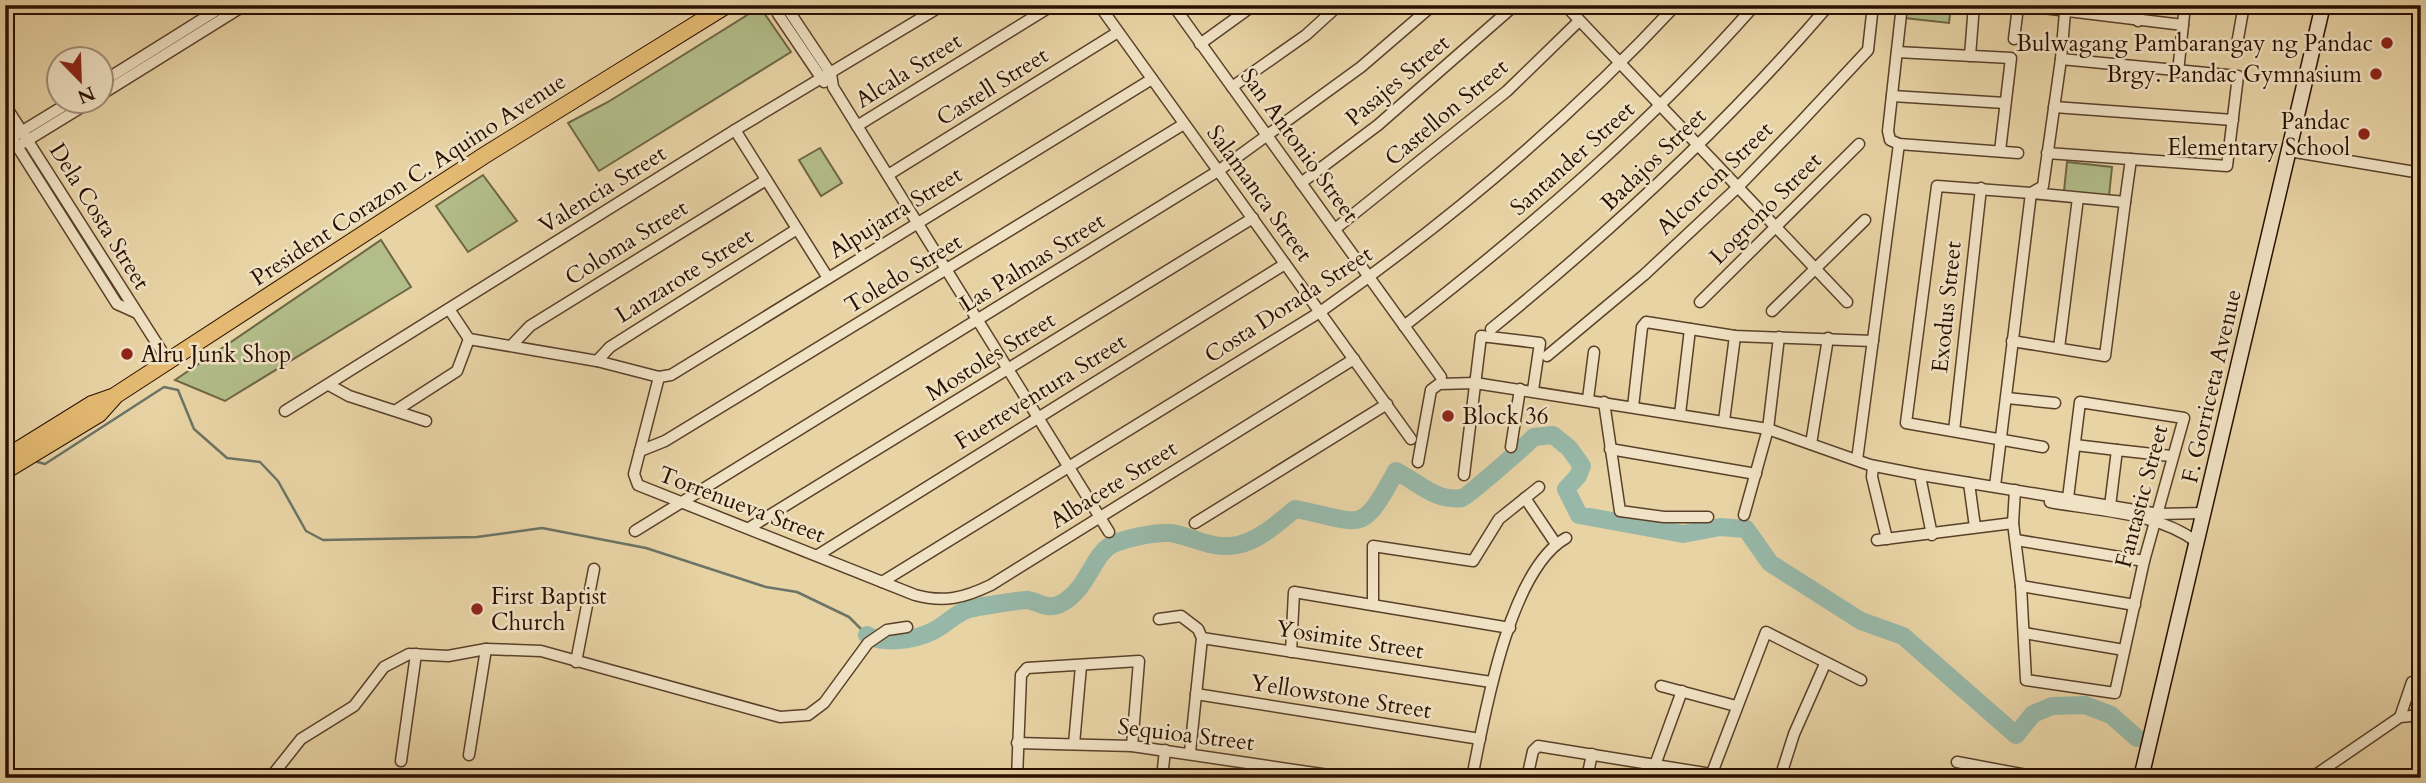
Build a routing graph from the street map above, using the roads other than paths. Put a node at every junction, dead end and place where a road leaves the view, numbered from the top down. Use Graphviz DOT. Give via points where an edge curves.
graph roads {
  1 [pos="225,5"];
  2 [pos="245,5"];
  3 [pos="727,5"];
  4 [pos="778,5"];
  5 [pos="785,5"];
  6 [pos="943,5"];
  7 [pos="1053,5"];
  8 [pos="1098,5"];
  9 [pos="1173,5"];
  10 [pos="1254,5"];
  11 [pos="1339,5"];
  12 [pos="1433,5"];
  13 [pos="1515,5"];
  14 [pos="1565,5"];
  15 [pos="1676,5"];
  16 [pos="1755,5"];
  17 [pos="1829,5"];
  18 [pos="1873,5"];
  19 [pos="1902,5"];
  20 [pos="1974,5"];
  21 [pos="2140,5"];
  22 [pos="2185,5"];
  23 [pos="2244,5"];
  24 [pos="2323,5"];
  25 [pos="2018,6"];
  26 [pos="2091,10"];
  27 [pos="706,11"];
  28 [pos="2064,12"];
  29 [pos="1580,21"];
  30 [pos="2138,21"];
  31 [pos="2183,25"];
  32 [pos="1118,33"];
  33 [pos="2014,39"];
  34 [pos="1200,44"];
  35 [pos="2237,44"];
  36 [pos="1897,52"];
  37 [pos="1970,56"];
  38 [pos="2061,59"];
  39 [pos="1620,65"];
  40 [pos="2178,72"];
  41 [pos="116,73"];
  42 [pos="831,74"];
  43 [pos="1152,79"];
  44 [pos="820,80"];
  45 [pos="116,85"];
  46 [pos="833,87"];
  47 [pos="1232,87"];
  48 [pos="1892,96"];
  49 [pos="2005,103"];
  50 [pos="5,105"];
  51 [pos="1660,106"];
  52 [pos="2054,107"];
  53 [pos="51,116"];
  54 [pos="64,116"];
  55 [pos="2233,120"];
  56 [pos="1184,124"];
  57 [pos="857,126"];
  58 [pos="5,127"];
  59 [pos="735,130"];
  60 [pos="1269,136"];
  61 [pos="20,139"];
  62 [pos="1859,144"];
  63 [pos="1899,144"];
  64 [pos="1699,146"];
  65 [pos="2000,151"];
  66 [pos="2290,151"];
  67 [pos="2018,153"];
  68 [pos="2047,153"];
  69 [pos="2131,159"];
  70 [pos="1218,171"];
  71 [pos="2421,173"];
  72 [pos="888,176"];
  73 [pos="766,180"];
  74 [pos="1301,183"];
  75 [pos="1738,187"];
  76 [pos="1981,188"];
  77 [pos="2031,193"];
  78 [pos="2078,198"];
  79 [pos="2125,202"];
  80 [pos="1252,218"];
  81 [pos="1865,220"];
  82 [pos="917,222"];
  83 [pos="797,229"];
  84 [pos="1335,229"];
  85 [pos="1777,229"];
  86 [pos="1285,264"];
  87 [pos="1816,270"];
  88 [pos="947,271"];
  89 [pos="828,278"];
  90 [pos="1369,278"];
  91 [pos="1700,302"];
  92 [pos="1847,302"];
  93 [pos="449,309"];
  94 [pos="1772,311"];
  95 [pos="1320,312"];
  96 [pos="978,320"];
  97 [pos="1404,326"];
  98 [pos="1491,329"];
  99 [pos="1690,329"];
  100 [pos="1735,336"];
  101 [pos="1779,337"];
  102 [pos="469,338"];
  103 [pos="1828,338"];
  104 [pos="1873,341"];
  105 [pos="2012,341"];
  106 [pos="512,345"];
  107 [pos="2059,348"];
  108 [pos="1594,352"];
  109 [pos="1547,356"];
  110 [pos="1354,359"];
  111 [pos="168,361"];
  112 [pos="597,361"];
  113 [pos="1008,369"];
  114 [pos="659,376"];
  115 [pos="1441,377"];
  116 [pos="1475,383"];
  117 [pos="329,385"];
  118 [pos="1520,389"];
  119 [pos="1533,390"];
  120 [pos="2007,398"];
  121 [pos="1588,399"];
  122 [pos="1604,402"];
  123 [pos="1387,404"];
  124 [pos="2054,404"];
  125 [pos="1633,407"];
  126 [pos="96,409"];
  127 [pos="398,409"];
  128 [pos="285,411"];
  129 [pos="1680,414"];
  130 [pos="1037,416"];
  131 [pos="426,421"];
  132 [pos="1724,421"];
  133 [pos="1768,429"];
  134 [pos="1954,431"];
  135 [pos="1411,439"];
  136 [pos="2002,441"];
  137 [pos="1811,444"];
  138 [pos="2075,445"];
  139 [pos="1511,447"];
  140 [pos="2043,447"];
  141 [pos="1610,449"];
  142 [pos="2118,450"];
  143 [pos="640,451"];
  144 [pos="2171,456"];
  145 [pos="1857,460"];
  146 [pos="9,462"];
  147 [pos="1418,462"];
  148 [pos="1872,466"];
  149 [pos="1069,467"];
  150 [pos="1756,474"];
  151 [pos="1464,475"];
  152 [pos="1921,481"];
  153 [pos="1539,486"];
  154 [pos="1970,486"];
  155 [pos="1995,486"];
  156 [pos="2014,493"];
  157 [pos="1525,498"];
  158 [pos="2068,498"];
  159 [pos="683,502"];
  160 [pos="2110,506"];
  161 [pos="2204,513"];
  162 [pos="1744,514"];
  163 [pos="1100,517"];
  164 [pos="1707,517"];
  165 [pos="2158,518"];
  166 [pos="1195,523"];
  167 [pos="2012,523"];
  168 [pos="1975,527"];
  169 [pos="749,528"];
  170 [pos="635,531"];
  171 [pos="1109,532"];
  172 [pos="1932,535"];
  173 [pos="2016,540"];
  174 [pos="2197,542"];
  175 [pos="818,555"];
  176 [pos="2144,561"];
  177 [pos="594,569"];
  178 [pos="882,583"];
  179 [pos="2021,586"];
  180 [pos="1373,605"];
  181 [pos="2134,605"];
  182 [pos="1159,619"];
  183 [pos="907,627"];
  184 [pos="1510,628"];
  185 [pos="2024,632"];
  186 [pos="1202,638"];
  187 [pos="486,649"];
  188 [pos="2124,650"];
  189 [pos="1291,652"];
  190 [pos="416,654"];
  191 [pos="576,662"];
  192 [pos="1825,663"];
  193 [pos="1081,666"];
  194 [pos="1861,680"];
  195 [pos="1491,682"];
  196 [pos="2412,682"];
  197 [pos="1661,686"];
  198 [pos="1682,691"];
  199 [pos="1196,694"];
  200 [pos="1737,706"];
  201 [pos="2421,714"];
  202 [pos="2400,717"];
  203 [pos="1480,739"];
  204 [pos="1017,743"];
  205 [pos="1074,744"];
  206 [pos="1132,746"];
  207 [pos="1165,750"];
  208 [pos="1190,752"];
  209 [pos="1592,754"];
  210 [pos="469,755"];
  211 [pos="401,761"];
  212 [pos="1957,762"];
  213 [pos="1652,764"];
  214 [pos="1707,775"];
  215 [pos="270,778"];
  216 [pos="1017,778"];
  217 [pos="1162,778"];
  218 [pos="1349,778"];
  219 [pos="1472,778"];
  220 [pos="1527,778"];
  221 [pos="1587,778"];
  222 [pos="1646,778"];
  223 [pos="1754,778"];
  224 [pos="1780,778"];
  225 [pos="2043,778"];
  226 [pos="2141,778"];
  227 [pos="2311,778"];
  1 -- 41 [label="street"];
  2 -- 45 [label="street"];
  3 -- 27 [label="main road, President Corazon C. Aquino Avenue"];
  4 -- 44 [label="street" via="778,14"];
  5 -- 42 [label="street"];
  6 -- 42 [label="street, Valencia Street"];
  7 -- 57 [label="street, Alcala Street"];
  8 -- 32 [label="street, Salamanca Street"];
  9 -- 34 [label="street, San Antonio Street"];
  10 -- 34 [label="street"];
  11 -- 47 [label="street" via="1306,36"];
  12 -- 60 [label="street, Las Palmas Street" via="1361,67"];
  13 -- 74 [label="street, Pasajes Street" via="1388,117"];
  14 -- 29 [label="street"];
  15 -- 39 [label="street, Costa Dorada Street"];
  16 -- 51 [label="street, Santander Street"];
  17 -- 64 [label="street, Badajos Street"];
  18 -- 75 [label="street, Alcorcon Street" via="1868,50"];
  19 -- 36 [label="street"];
  20 -- 37 [label="street"];
  21 -- 30 [label="street"];
  22 -- 31 [label="street"];
  23 -- 35 [label="street"];
  24 -- 66 [label="main road, F. Gorriceta Avenue"];
  25 -- 28 [label="street"];
  25 -- 33 [label="street"];
  26 -- 28 [label="street"];
  26 -- 30 [label="street"];
  27 -- 111 [label="main road, President Corazon C. Aquino Avenue"];
  28 -- 38 [label="street"];
  29 -- 39 [label="street"];
  29 -- 84 [label="street, Castellon Street" via="1507,91"];
  30 -- 31 [label="street"];
  31 -- 40 [label="street"];
  32 -- 43 [label="street, Salamanca Street"];
  32 -- 72 [label="street, Castell Street"];
  34 -- 47 [label="street, San Antonio Street"];
  36 -- 37 [label="street"];
  36 -- 48 [label="street"];
  37 -- 49 [label="street" via="2011,58"];
  38 -- 40 [label="street"];
  38 -- 52 [label="street"];
  39 -- 51 [label="street"];
  39 -- 90 [label="street, Costa Dorada Street" via="1502,174"];
  40 -- 55 [label="street" via="2238,76"];
  42 -- 44 [label="street, Valencia Street"];
  42 -- 46 [label="street"];
  43 -- 56 [label="street, Salamanca Street"];
  43 -- 82 [label="street, Alpujarra Street"];
  44 -- 46 [label="street"];
  44 -- 59 [label="street, Valencia Street"];
  46 -- 57 [label="street"];
  47 -- 60 [label="street, San Antonio Street"];
  48 -- 49 [label="street"];
  48 -- 63 [label="street" via="1888,136"];
  49 -- 65 [label="street"];
  50 -- 61 [label="street, Dela Costa Street"];
  51 -- 64 [label="street"];
  51 -- 97 [label="street, Santander Street" via="1570,192"];
  52 -- 55 [label="street"];
  52 -- 68 [label="street"];
  53 -- 61 [label="street"];
  54 -- 61 [label="street"];
  55 -- 69 [label="street" via="2227,166"];
  56 -- 70 [label="street, Salamanca Street"];
  56 -- 88 [label="street, Toledo Street"];
  57 -- 72 [label="street"];
  58 -- 61 [label="street, Dela Costa Street"];
  59 -- 73 [label="street"];
  59 -- 93 [label="street, Valencia Street"];
  60 -- 70 [label="street, Las Palmas Street"];
  60 -- 74 [label="street, San Antonio Street"];
  61 -- 111 [label="street, Dela Costa Street" via="117,304 137,313"];
  62 -- 85 [label="street, Logrono Street"];
  63 -- 65 [label="street"];
  63 -- 104 [label="street"];
  64 -- 75 [label="street"];
  64 -- 98 [label="street, Badajos Street" via="1589,249"];
  65 -- 67 [label="street"];
  66 -- 71 [label="street"];
  66 -- 161 [label="main road, F. Gorriceta Avenue"];
  68 -- 69 [label="street"];
  68 -- 77 [label="street" via="2043,186"];
  69 -- 79 [label="street"];
  70 -- 80 [label="street, Salamanca Street"];
  70 -- 96 [label="street, Las Palmas Street"];
  72 -- 82 [label="street"];
  73 -- 83 [label="street"];
  73 -- 106 [label="street, Coloma Street" via="530,326"];
  74 -- 84 [label="street, San Antonio Street"];
  75 -- 85 [label="street"];
  75 -- 109 [label="street, Alcorcon Street" via="1644,275"];
  76 -- 77 [label="street"];
  76 -- 134 [label="street, Exodus Street"];
  76 -- 134 [label="street" via="1937,186 1906,423"];
  77 -- 78 [label="street"];
  77 -- 105 [label="street"];
  78 -- 79 [label="street"];
  78 -- 107 [label="street"];
  79 -- 107 [label="street" via="2105,356"];
  80 -- 86 [label="street, Salamanca Street"];
  80 -- 113 [label="street, Mostoles Street"];
  81 -- 87 [label="street"];
  82 -- 88 [label="street"];
  82 -- 89 [label="street, Alpujarra Street"];
  83 -- 89 [label="street"];
  83 -- 112 [label="street, Lanzarote Street" via="610,347"];
  84 -- 90 [label="street, San Antonio Street"];
  85 -- 87 [label="street"];
  85 -- 91 [label="street, Logrono Street"];
  86 -- 95 [label="street, Salamanca Street"];
  86 -- 130 [label="street, Fuerteventura Street"];
  87 -- 92 [label="street"];
  87 -- 94 [label="street"];
  88 -- 96 [label="street"];
  88 -- 143 [label="street, Toledo Street" via="665,442"];
  89 -- 114 [label="street, Alpujarra Street" via="675,373"];
  90 -- 95 [label="street, Costa Dorada Street"];
  90 -- 97 [label="street, San Antonio Street"];
  93 -- 102 [label="street"];
  93 -- 117 [label="street, Valencia Street"];
  95 -- 110 [label="street, Salamanca Street"];
  95 -- 149 [label="street, Costa Dorada Street"];
  96 -- 113 [label="street"];
  96 -- 159 [label="street, Las Palmas Street"];
  97 -- 115 [label="street, San Antonio Street"];
  99 -- 100 [label="street"];
  99 -- 125 [label="street" via="1643,324"];
  99 -- 129 [label="street"];
  100 -- 101 [label="street"];
  100 -- 132 [label="street"];
  101 -- 103 [label="street"];
  101 -- 133 [label="street"];
  102 -- 106 [label="street"];
  102 -- 127 [label="street" via="457,371"];
  103 -- 104 [label="street"];
  103 -- 137 [label="street"];
  104 -- 145 [label="street"];
  105 -- 107 [label="street"];
  105 -- 120 [label="street"];
  106 -- 112 [label="street"];
  108 -- 121 [label="street"];
  110 -- 123 [label="street, Salamanca Street"];
  110 -- 163 [label="street, Albacete Street"];
  111 -- 126 [label="main road, President Corazon C. Aquino Avenue"];
  112 -- 114 [label="street"];
  113 -- 130 [label="street"];
  113 -- 169 [label="street, Mostoles Street"];
  114 -- 143 [label="street, Torrenueva Street"];
  116 -- 118 [label="street"];
  116 -- 119 [label="street" via="1481,336 1538,342"];
  116 -- 147 [label="street" via="1439,384 1431,390"];
  116 -- 151 [label="street"];
  117 -- 127 [label="street" via="349,396"];
  117 -- 128 [label="street, Valencia Street"];
  118 -- 119 [label="street"];
  118 -- 139 [label="street"];
  119 -- 121 [label="street"];
  120 -- 124 [label="street"];
  120 -- 136 [label="street"];
  121 -- 122 [label="street"];
  122 -- 125 [label="street"];
  122 -- 141 [label="street"];
  123 -- 135 [label="street, Salamanca Street"];
  123 -- 166 [label="street"];
  125 -- 129 [label="street"];
  126 -- 146 [label="main road, President Corazon C. Aquino Avenue"];
  126 -- 146 [label="main road, President Corazon C. Aquino Avenue" via="33,454"];
  127 -- 131 [label="street"];
  129 -- 132 [label="street"];
  130 -- 149 [label="street"];
  130 -- 175 [label="street, Fuerteventura Street"];
  132 -- 133 [label="street"];
  133 -- 137 [label="street"];
  133 -- 150 [label="street"];
  134 -- 136 [label="street"];
  136 -- 140 [label="street"];
  136 -- 155 [label="street"];
  137 -- 145 [label="street"];
  138 -- 142 [label="street"];
  138 -- 144 [label="street, Fantastic Street" via="2079,405 2084,402 2183,417"];
  138 -- 158 [label="street, Fantastic Street"];
  141 -- 150 [label="street"];
  141 -- 164 [label="street" via="1623,513"];
  142 -- 144 [label="street"];
  142 -- 160 [label="street"];
  143 -- 159 [label="street, Torrenueva Street" via="634,474 638,485"];
  144 -- 165 [label="street, Fantastic Street"];
  145 -- 148 [label="street"];
  148 -- 152 [label="street"];
  148 -- 154 [label="street"];
  148 -- 172 [label="street" via="1882,539"];
  149 -- 163 [label="street"];
  149 -- 178 [label="street, Costa Dorada Street"];
  150 -- 162 [label="street"];
  152 -- 154 [label="street"];
  152 -- 172 [label="street"];
  153 -- 157 [label="street"];
  154 -- 155 [label="street"];
  154 -- 156 [label="street"];
  154 -- 168 [label="street"];
  155 -- 156 [label="street"];
  156 -- 158 [label="street"];
  156 -- 165 [label="street"];
  156 -- 167 [label="street"];
  157 -- 180 [label="street" via="1499,519 1473,561 1373,546"];
  157 -- 184 [label="street" via="1561,541 1534,571"];
  158 -- 160 [label="street"];
  159 -- 169 [label="street, Torrenueva Street"];
  159 -- 170 [label="street, Las Palmas Street"];
  160 -- 165 [label="street"];
  161 -- 165 [label="street"];
  161 -- 174 [label="main road, F. Gorriceta Avenue"];
  163 -- 171 [label="street"];
  163 -- 178 [label="street, Albacete Street" via="964,597 930,599"];
  165 -- 174 [label="street"];
  165 -- 176 [label="street, Fantastic Street"];
  167 -- 168 [label="street"];
  167 -- 173 [label="street"];
  168 -- 172 [label="street"];
  169 -- 175 [label="street, Torrenueva Street"];
  173 -- 176 [label="street"];
  173 -- 179 [label="street"];
  174 -- 226 [label="main road, F. Gorriceta Avenue"];
  175 -- 178 [label="street, Torrenueva Street"];
  176 -- 181 [label="street, Fantastic Street"];
  177 -- 191 [label="street"];
  179 -- 181 [label="street"];
  179 -- 185 [label="street"];
  180 -- 184 [label="street"];
  180 -- 189 [label="street" via="1294,592"];
  181 -- 188 [label="street, Fantastic Street"];
  182 -- 186 [label="street" via="1181,616"];
  183 -- 191 [label="street" via="877,635 824,703 798,718"];
  184 -- 195 [label="street"];
  185 -- 188 [label="street"];
  185 -- 188 [label="street, Fantastic Street" via="2026,680 2115,693"];
  186 -- 189 [label="street, Yosimite Street"];
  186 -- 199 [label="street"];
  187 -- 190 [label="street" via="448,656"];
  187 -- 191 [label="street" via="541,651"];
  187 -- 210 [label="street"];
  189 -- 195 [label="street, Yosimite Street"];
  190 -- 211 [label="street"];
  190 -- 215 [label="street" via="404,655 384,667 354,706 301,739"];
  192 -- 194 [label="street"];
  192 -- 200 [label="street" via="1766,632"];
  192 -- 224 [label="street"];
  193 -- 204 [label="street" via="1023,669"];
  193 -- 205 [label="street"];
  193 -- 206 [label="street" via="1141,663"];
  195 -- 203 [label="street"];
  196 -- 202 [label="street"];
  197 -- 198 [label="street"];
  198 -- 200 [label="street"];
  198 -- 213 [label="street"];
  199 -- 203 [label="street, Yellowstone Street"];
  199 -- 208 [label="street"];
  200 -- 214 [label="street"];
  201 -- 202 [label="street"];
  202 -- 227 [label="street"];
  203 -- 219 [label="street"];
  204 -- 205 [label="street, Sequioa Street"];
  204 -- 216 [label="street"];
  205 -- 206 [label="street, Sequioa Street"];
  206 -- 207 [label="street, Sequioa Street"];
  207 -- 208 [label="street, Sequioa Street"];
  207 -- 217 [label="street"];
  208 -- 218 [label="street, Sequioa Street"];
  209 -- 213 [label="street"];
  209 -- 220 [label="street" via="1536,746"];
  209 -- 221 [label="street"];
  212 -- 225 [label="street"];
  213 -- 214 [label="street"];
  213 -- 222 [label="street"];
  214 -- 223 [label="street"];
}
